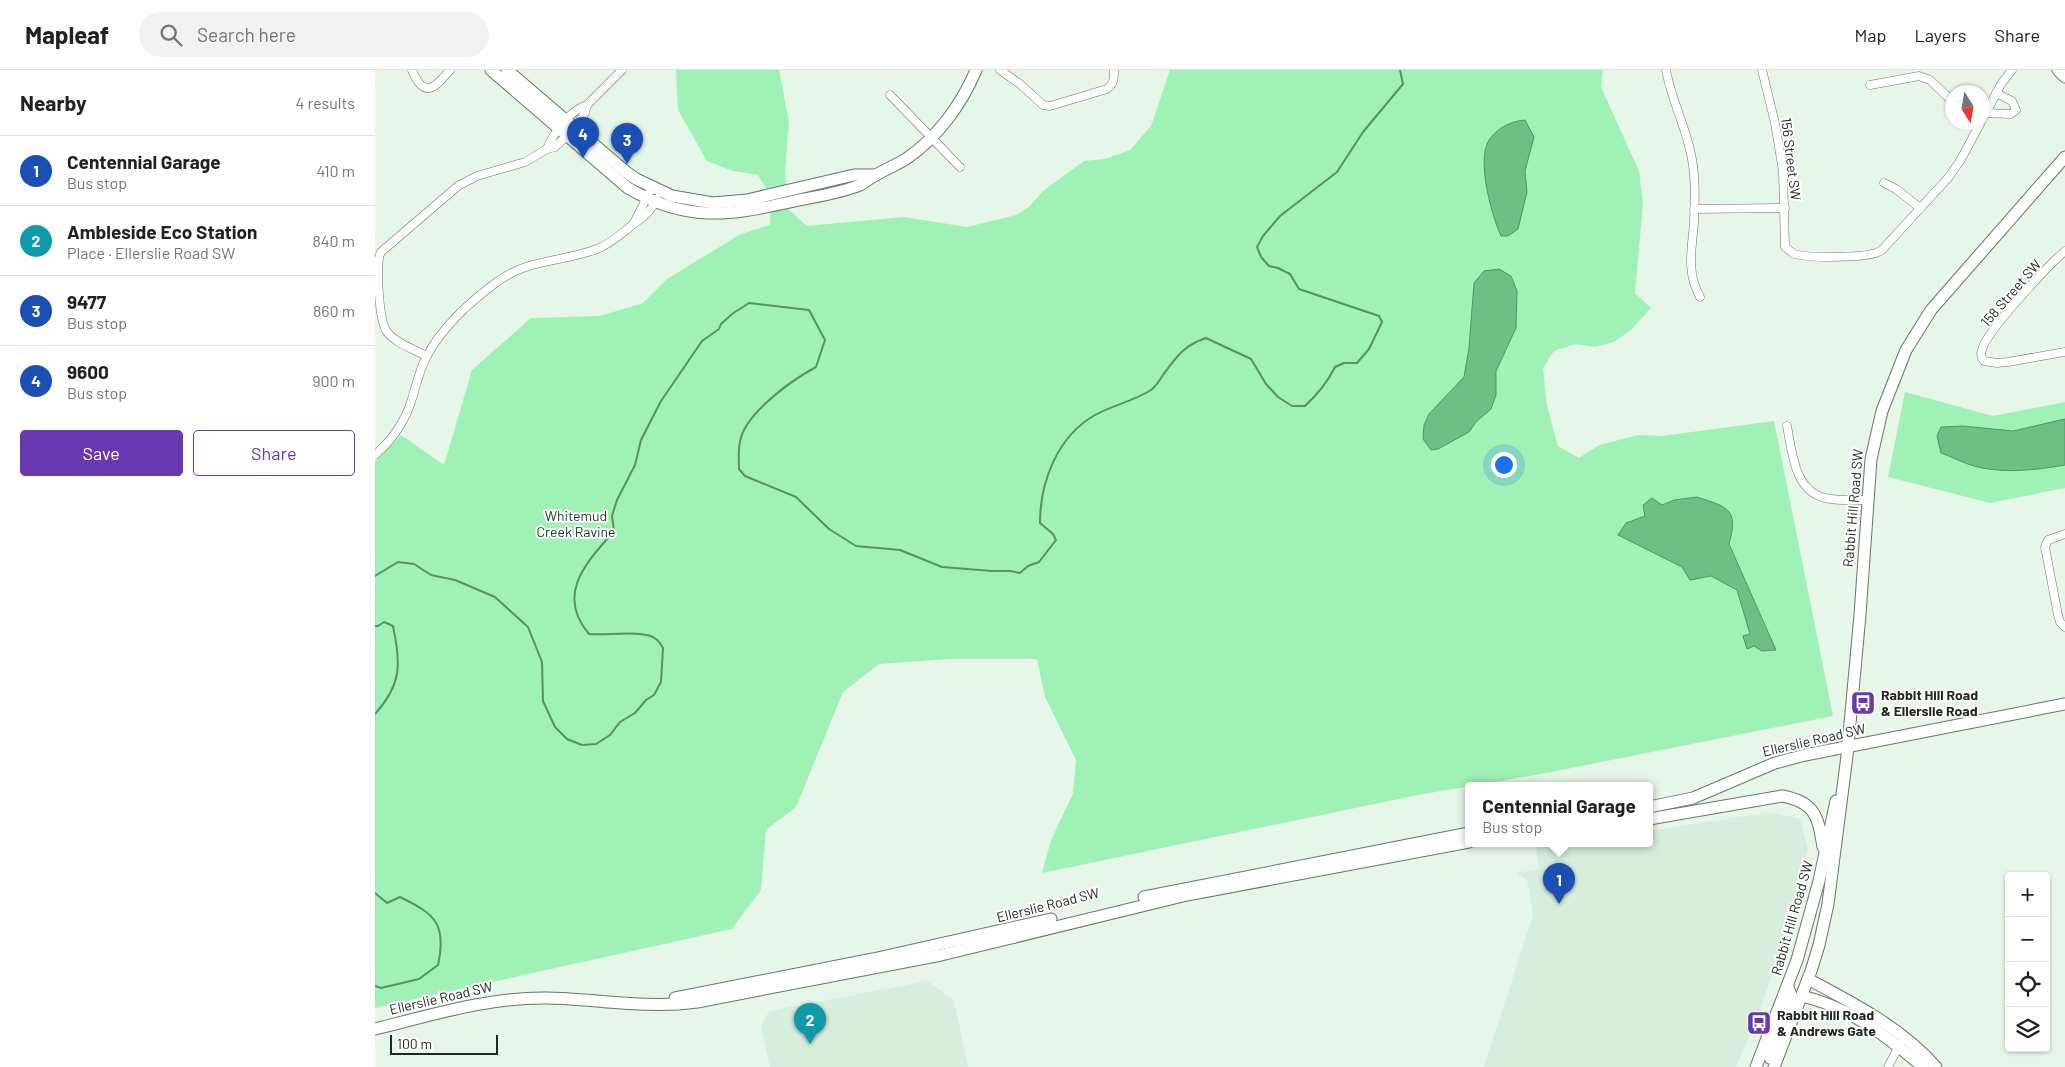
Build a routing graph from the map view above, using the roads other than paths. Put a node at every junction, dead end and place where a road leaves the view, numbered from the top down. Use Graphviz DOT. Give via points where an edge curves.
graph roads {
  1 [pos="411,70"];
  2 [pos="450,70"];
  3 [pos="491,70"];
  4 [pos="507,70"];
  5 [pos="622,70"];
  6 [pos="975,70"];
  7 [pos="1000,70"];
  8 [pos="1114,70"];
  9 [pos="1666,70"];
  10 [pos="1762,70"];
  11 [pos="2012,70"];
  12 [pos="2057,70"];
  13 [pos="2065,77"];
  14 [pos="1870,85"];
  15 [pos="1996,93"];
  16 [pos="1945,94"];
  17 [pos="890,95"];
  18 [pos="1990,104"];
  19 [pos="587,105"];
  20 [pos="1990,119"];
  21 [pos="566,129"];
  22 [pos="1976,130"];
  23 [pos="932,136"];
  24 [pos="2065,157"];
  25 [pos="961,167"];
  26 [pos="875,175"];
  27 [pos="1884,183"];
  28 [pos="657,189"];
  29 [pos="651,200"];
  30 [pos="1785,208"];
  31 [pos="1920,208"];
  32 [pos="1694,209"];
  33 [pos="2065,251"];
  34 [pos="1700,297"];
  35 [pos="2065,352"];
  36 [pos="426,356"];
  37 [pos="1787,426"];
  38 [pos="375,455"];
  39 [pos="1868,500"];
  40 [pos="2065,534"];
  41 [pos="2064,626"];
  42 [pos="2065,704"];
  43 [pos="1847,747"];
  44 [pos="1845,774"];
  45 [pos="1693,798"];
  46 [pos="1653,806"];
  47 [pos="1653,813"];
  48 [pos="1653,818"];
  49 [pos="1465,834"];
  50 [pos="1465,843"];
  51 [pos="1824,858"];
  52 [pos="1808,979"];
  53 [pos="1788,987"];
  54 [pos="1802,996"];
  55 [pos="633,1004"];
  56 [pos="375,1029"];
  57 [pos="1901,1042"];
  58 [pos="1756,1067"];
  59 [pos="1767,1067"];
  60 [pos="1774,1067"];
  61 [pos="1888,1067"];
  62 [pos="1923,1067"];
  63 [pos="1936,1067"];
  1 -- 2 [label="street" via="427,90"];
  3 -- 21 [label="main road"];
  4 -- 21 [label="main road"];
  5 -- 19 [label="street"];
  6 -- 23 [label="main road" via="958,104"];
  7 -- 8 [label="street" via="1043,105 1049,106 1107,89 1114,80"];
  9 -- 32 [label="street" via="1690,150"];
  10 -- 30 [label="street, 156 Street SW" via="1780,150"];
  11 -- 15 [label="street"];
  12 -- 13 [label="main road"];
  14 -- 16 [label="street" via="1919,76 1931,80"];
  15 -- 18 [label="street"];
  15 -- 20 [label="street" via="2012,101 2016,110"];
  17 -- 23 [label="street"];
  19 -- 21 [label="street" via="585,113"];
  19 -- 21 [label="street" via="579,108"];
  21 -- 28 [label="main road" via="625,171"];
  21 -- 29 [label="main road" via="618,181"];
  21 -- 36 [label="street" via="547,149 529,160 477,176 451,191 381,252 378,262 385,328 394,338"];
  22 -- 31 [label="street" via="1948,178"];
  23 -- 25 [label="street"];
  23 -- 26 [label="main road" via="906,159"];
  24 -- 39 [label="main road, Rabbit Hill Road SW" via="1943,294 1914,336 1882,412 1871,459"];
  26 -- 28 [label="main road" via="854,175 730,203 689,200"];
  26 -- 29 [label="main road" via="860,185 838,191 720,214 687,212"];
  27 -- 31 [label="street"];
  28 -- 29 [label="street"];
  29 -- 36 [label="street" via="635,223 614,240 581,254 530,264 504,277 451,323"];
  30 -- 31 [label="street, 156 Street SW" via="1784,241 1788,252 1865,256 1877,254 1886,247"];
  30 -- 32 [label="street"];
  32 -- 34 [label="street" via="1690,267"];
  33 -- 35 [label="street, 158 Street SW" via="2009,310 1984,344 1981,354 1984,361 1997,363"];
  36 -- 38 [label="street" via="402,422"];
  37 -- 39 [label="street" via="1795,462 1805,487 1823,498"];
  39 -- 43 [label="main road, Rabbit Hill Road SW"];
  40 -- 41 [label="street" via="2052,537 2046,543 2058,615"];
  42 -- 43 [label="main road, Ellerslie Road SW"];
  43 -- 44 [label="main road, Rabbit Hill Road SW"];
  43 -- 45 [label="main road, Ellerslie Road SW" via="1775,763"];
  44 -- 51 [label="main road, Rabbit Hill Road SW" via="1833,810"];
  44 -- 52 [label="main road, Rabbit Hill Road SW" via="1825,917"];
  45 -- 46 [label="main road, Ellerslie Road SW"];
  45 -- 47 [label="main road, Ellerslie Road SW" via="1671,810"];
  48 -- 51 [label="main road" via="1768,797 1793,798 1809,806 1816,816"];
  49 -- 55 [label="main road, Ellerslie Road SW" via="1173,890 873,959"];
  50 -- 55 [label="main road, Ellerslie Road SW" via="1187,895 941,954 721,998 673,1005"];
  51 -- 53 [label="main road, Rabbit Hill Road SW"];
  52 -- 54 [label="main road, Rabbit Hill Road SW"];
  52 -- 57 [label="main road" via="1858,1006"];
  53 -- 58 [label="main road, Rabbit Hill Road SW"];
  53 -- 59 [label="main road" via="1792,998"];
  54 -- 57 [label="main road" via="1839,1007"];
  54 -- 60 [label="main road, Rabbit Hill Road SW"];
  55 -- 56 [label="main road, Ellerslie Road SW" via="549,998 496,1000"];
  57 -- 61 [label="street"];
  57 -- 62 [label="main road"];
  57 -- 63 [label="main road"];
}
